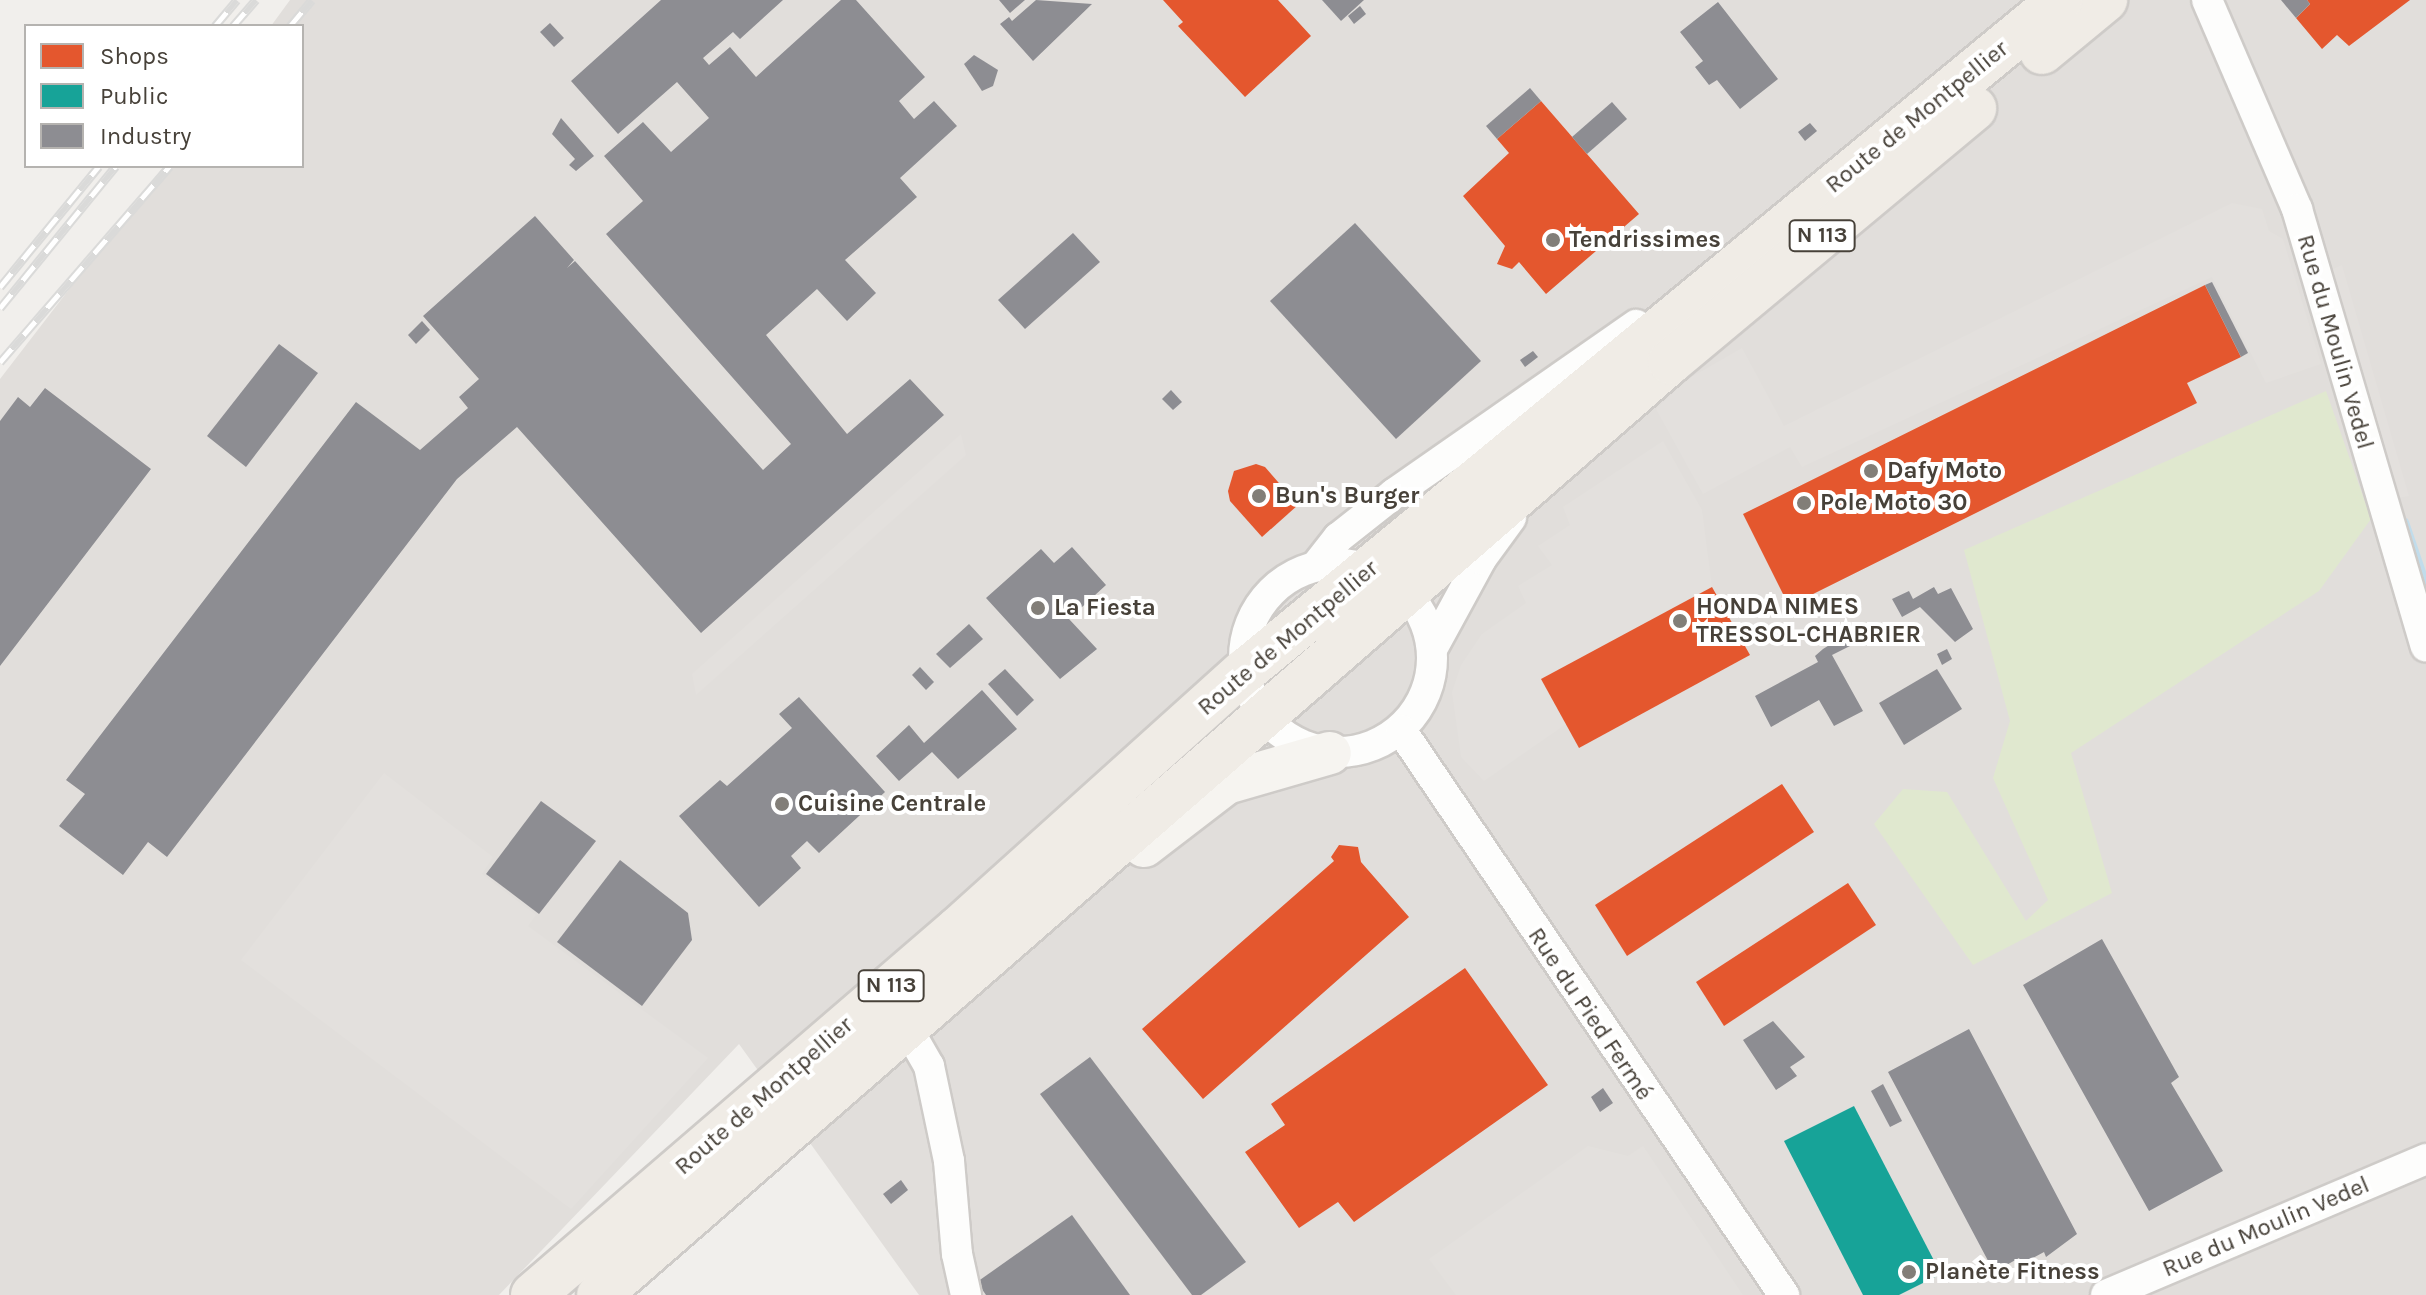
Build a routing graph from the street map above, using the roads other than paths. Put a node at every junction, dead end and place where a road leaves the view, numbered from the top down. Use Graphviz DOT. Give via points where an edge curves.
graph roads {
  1 [pos="2060,0"];
  2 [pos="2105,0"];
  3 [pos="2207,0"];
  4 [pos="2223,0"];
  5 [pos="2229,43"];
  6 [pos="1774,232"];
  7 [pos="1543,475"];
  8 [pos="1316,566"];
  9 [pos="1368,570"];
  10 [pos="1407,592"];
  11 [pos="2426,646"];
  12 [pos="1432,649"];
  13 [pos="1245,671"];
  14 [pos="1263,715"];
  15 [pos="1401,730"];
  16 [pos="1330,753"];
  17 [pos="972,969"];
  18 [pos="906,1026"];
  19 [pos="2426,1159"];
  20 [pos="533,1295"];
  21 [pos="599,1295"];
  22 [pos="966,1295"];
  23 [pos="1784,1295"];
  24 [pos="2106,1295"];
  1 -- 6 [label="main road, Route de Montpellier / N 113"];
  2 -- 7 [label="main road, Route de Montpellier / N 113" via="1670,362"];
  3 -- 5 [label="street, Rue du Moulin Vedel"];
  4 -- 5 [label="street, Rue du Moulin Vedel"];
  5 -- 11 [label="street, Rue du Moulin Vedel" via="2297,209"];
  6 -- 8 [label="street" via="1719,265 1395,493 1338,538"];
  6 -- 9 [label="main road, Route de Montpellier / N 113"];
  7 -- 10 [label="main road, Route de Montpellier / N 113"];
  7 -- 12 [label="street" via="1481,559"];
  8 -- 9 [label="street"];
  8 -- 13 [label="street" via="1277,586 1263,602 1249,628"];
  9 -- 10 [label="street"];
  9 -- 13 [label="main road, Route de Montpellier / N 113"];
  10 -- 12 [label="street" via="1429,629"];
  10 -- 14 [label="main road, Route de Montpellier / N 113"];
  12 -- 15 [label="street" via="1434,666 1424,701"];
  13 -- 14 [label="street"];
  13 -- 20 [label="main road, Route de Montpellier / N 113" via="958,929"];
  14 -- 16 [label="street" via="1293,742"];
  14 -- 17 [label="main road, Route de Montpellier / N 113"];
  15 -- 16 [label="street" via="1367,749"];
  15 -- 23 [label="street, Rue du Pied Fermé"];
  16 -- 17 [label="street" via="1226,783 1018,953"];
  17 -- 18 [label="main road, Route de Montpellier / N 113"];
  18 -- 21 [label="main road, Route de Montpellier / N 113"];
  18 -- 22 [label="street" via="929,1066 949,1161"];
  19 -- 24 [label="street, Rue du Moulin Vedel"];
}
